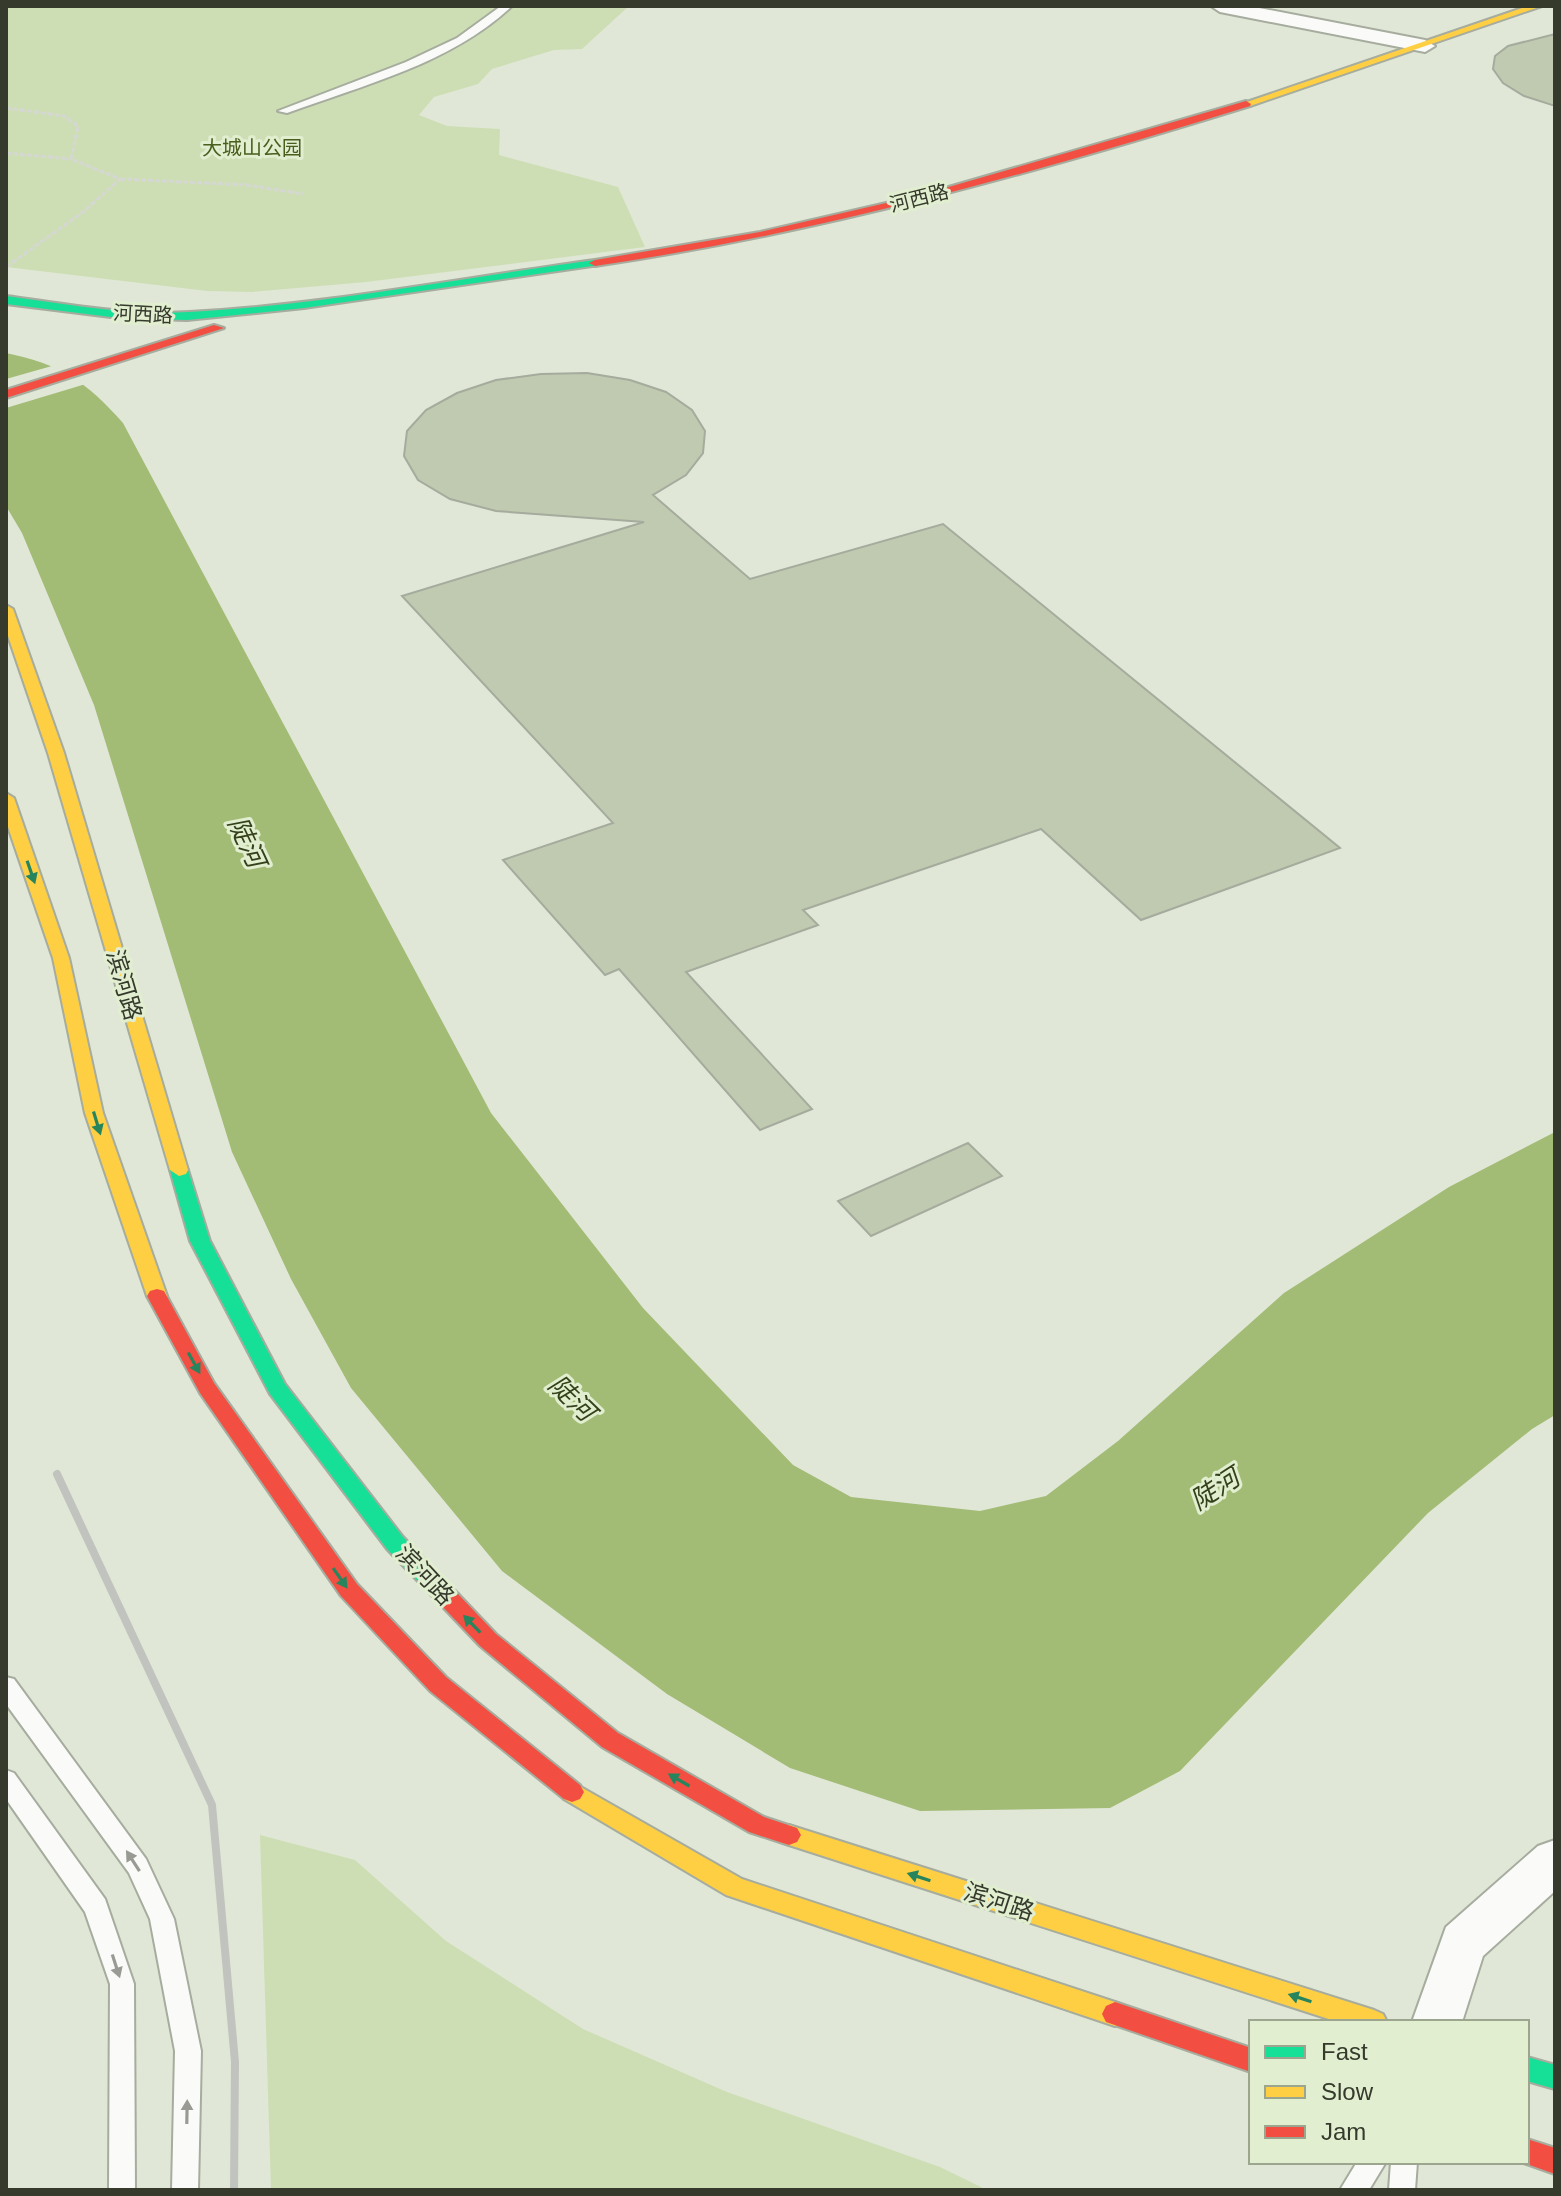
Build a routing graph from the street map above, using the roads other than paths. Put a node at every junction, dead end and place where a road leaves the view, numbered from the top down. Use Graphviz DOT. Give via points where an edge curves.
graph roads {
  1 [pos="507,6"];
  2 [pos="1220,6"];
  3 [pos="1537,6"];
  4 [pos="1425,46"];
  5 [pos="283,111"];
  6 [pos="6,288"];
  7 [pos="6,300"];
  8 [pos="281,306"];
  9 [pos="6,394"];
  10 [pos="6,609"];
  11 [pos="6,798"];
  12 [pos="6,1686"];
  13 [pos="6,1780"];
  14 [pos="1555,1861"];
  15 [pos="1368,2020"];
  16 [pos="1438,2020"];
  17 [pos="1249,2059"];
  18 [pos="1529,2070"];
  19 [pos="1555,2077"];
  20 [pos="1529,2153"];
  21 [pos="1555,2161"];
  22 [pos="1372,2164"];
  23 [pos="1404,2164"];
  24 [pos="122,2190"];
  25 [pos="185,2190"];
  26 [pos="1353,2190"];
  27 [pos="1402,2190"];
  1 -- 5 [label="lane" via="460,40 410,64"];
  2 -- 4 [label="street"];
  3 -- 4 [label="main road, 河西路"];
  4 -- 8 [label="main road, 河西路" via="1188,124 786,231"];
  6 -- 8 [label="main road, 河西路" via="158,307"];
  7 -- 8 [label="main road, 河西路" via="140,316"];
  8 -- 9 [label="main road"];
  15 -- 10 [label="main road, 滨河路, one-way" via="757,1825 610,1740 488,1640 395,1543 277,1389 200,1241 56,753"];
  11 -- 17 [label="main road, one-way" via="61,958 94,1113 150,1283 207,1388 349,1590 438,1684 568,1790 735,1887"];
  25 -- 12 [label="lane, one-way" via="188,2051 162,1919 138,1866"];
  13 -- 24 [label="lane, one-way" via="96,1907 122,1984"];
  14 -- 16 [label="street" via="1463,1943"];
  18 -- 19 [label="main road"];
  20 -- 21 [label="main road"];
  22 -- 26 [label="lane"];
  23 -- 27 [label="lane"];
}
